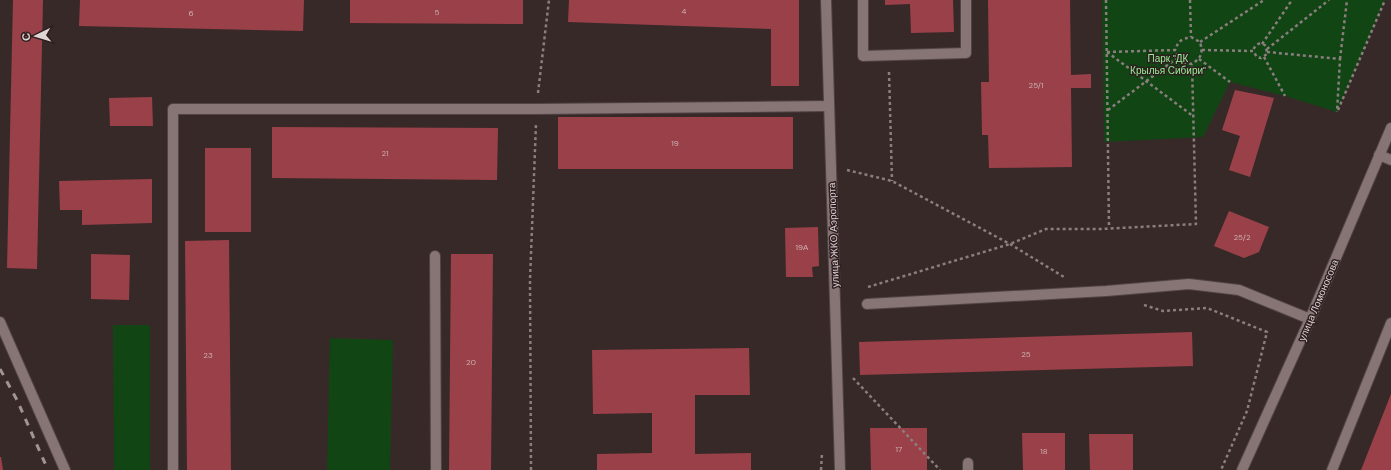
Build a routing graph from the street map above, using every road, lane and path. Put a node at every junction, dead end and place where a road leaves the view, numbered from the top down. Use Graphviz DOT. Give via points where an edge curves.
graph roads {
  1 [pos="549,0"];
  2 [pos="826,0"];
  3 [pos="863,0"];
  4 [pos="966,0"];
  5 [pos="1106,0"];
  6 [pos="1190,0"];
  7 [pos="1264,0"];
  8 [pos="1292,0"];
  9 [pos="1329,0"];
  10 [pos="1347,0"];
  11 [pos="1385,0"];
  12 [pos="1191,37"];
  13 [pos="1200,42"];
  14 [pos="1262,44"];
  15 [pos="1176,50"];
  16 [pos="1202,50"];
  17 [pos="1267,50"];
  18 [pos="1253,51"];
  19 [pos="1106,52"];
  20 [pos="1264,57"];
  21 [pos="1177,58"];
  22 [pos="1199,59"];
  23 [pos="1340,59"];
  24 [pos="1192,64"];
  25 [pos="889,66"];
  26 [pos="1147,81"];
  27 [pos="1230,82"];
  28 [pos="1284,96"];
  29 [pos="829,106"];
  30 [pos="536,109"];
  31 [pos="1107,110"];
  32 [pos="1193,116"];
  33 [pos="1391,128"];
  34 [pos="1379,155"];
  35 [pos="1391,160"];
  36 [pos="831,170"];
  37 [pos="892,181"];
  38 [pos="1109,228"];
  39 [pos="1010,244"];
  40 [pos="435,256"];
  41 [pos="1066,278"];
  42 [pos="862,289"];
  43 [pos="867,304"];
  44 [pos="1142,304"];
  45 [pos="1310,319"];
  46 [pos="0,322"];
  47 [pos="1391,323"];
  48 [pos="851,376"];
  49 [pos="65,470"];
  50 [pos="173,470"];
  51 [pos="436,470"];
  52 [pos="531,470"];
  53 [pos="840,470"];
  54 [pos="940,470"];
  55 [pos="1221,470"];
  56 [pos="1242,470"];
  57 [pos="1332,470"];
  1 -- 30 [label="path"];
  2 -- 29 [label="street, улица ЖКО Аэропорта"];
  3 -- 4 [label="street" via="863,56 966,53"];
  5 -- 19 [label="path"];
  6 -- 12 [label="path"];
  7 -- 13 [label="path"];
  8 -- 14 [label="path"];
  9 -- 17 [label="path"];
  10 -- 23 [label="path"];
  11 -- 23 [label="path" via="1337,112"];
  12 -- 13 [label="path"];
  12 -- 15 [label="path" via="1182,39"];
  13 -- 16 [label="path"];
  14 -- 17 [label="path"];
  14 -- 18 [label="path" via="1255,46"];
  15 -- 19 [label="path"];
  15 -- 21 [label="path"];
  16 -- 18 [label="path"];
  16 -- 22 [label="path"];
  17 -- 20 [label="path"];
  17 -- 23 [label="path"];
  18 -- 20 [label="path" via="1257,57"];
  19 -- 26 [label="path"];
  19 -- 31 [label="path"];
  20 -- 28 [label="path"];
  21 -- 24 [label="path"];
  21 -- 26 [label="path"];
  22 -- 24 [label="path"];
  22 -- 27 [label="path"];
  24 -- 32 [label="path"];
  25 -- 37 [label="path"];
  26 -- 31 [label="path"];
  26 -- 32 [label="path"];
  29 -- 30 [label="street"];
  29 -- 36 [label="street, улица ЖКО Аэропорта"];
  30 -- 50 [label="street" via="173,109"];
  30 -- 52 [label="path" via="530,280"];
  31 -- 38 [label="path"];
  32 -- 38 [label="path" via="1196,224"];
  33 -- 34 [label="street, улица Ломоносова"];
  34 -- 35 [label="street"];
  34 -- 45 [label="street, улица Ломоносова"];
  36 -- 37 [label="path" via="846,170"];
  36 -- 53 [label="street, улица ЖКО Аэропорта"];
  37 -- 39 [label="path"];
  38 -- 39 [label="path" via="1046,229"];
  39 -- 41 [label="path"];
  39 -- 42 [label="path"];
  40 -- 51 [label="street"];
  43 -- 45 [label="street" via="1189,284 1239,290"];
  44 -- 55 [label="path" via="1163,312 1207,308 1266,332 1247,411"];
  45 -- 56 [label="street, улица Ломоносова"];
  46 -- 49 [label="street"];
  47 -- 57 [label="street"];
  48 -- 54 [label="path"];
}
